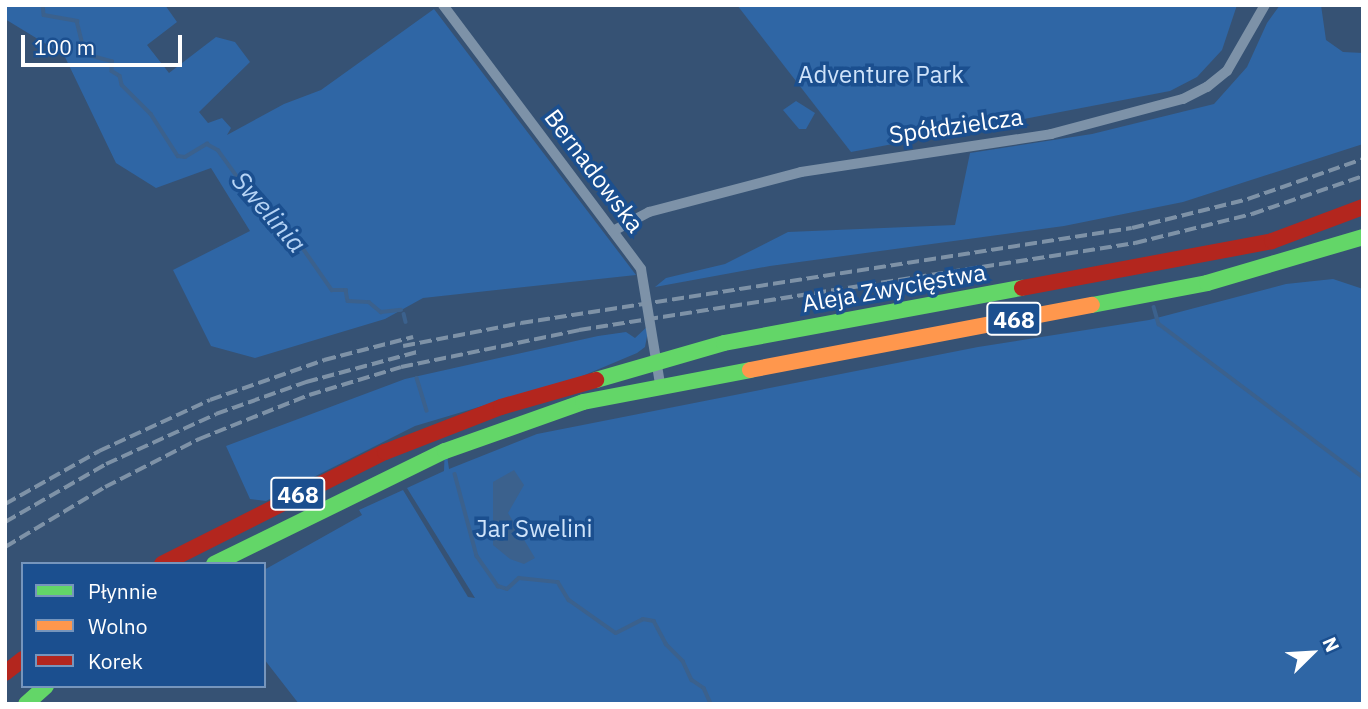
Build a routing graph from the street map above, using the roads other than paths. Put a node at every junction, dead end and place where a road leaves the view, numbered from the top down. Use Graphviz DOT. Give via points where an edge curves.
graph roads {
  1 [pos="443,5"];
  2 [pos="1265,5"];
  3 [pos="1363,207"];
  4 [pos="613,231"];
  5 [pos="1363,237"];
  6 [pos="658,361"];
  7 [pos="660,384"];
  8 [pos="166,562"];
  9 [pos="218,562"];
  10 [pos="21,661"];
  11 [pos="5,673"];
  12 [pos="44,688"];
  13 [pos="26,704"];
  1 -- 4 [label="street, Bernadowska"];
  2 -- 4 [label="street, Spółdzielcza" via="1227,71 1183,99 1051,134 801,172 649,212"];
  3 -- 6 [label="main road, Aleja Zwycięstwa / 468" via="1272,241 757,336"];
  4 -- 6 [label="street, Bernadowska" via="644,275"];
  5 -- 7 [label="main road, 468" via="1207,283"];
  6 -- 7 [label="street, Bernadowska"];
  6 -- 8 [label="main road, Aleja Zwycięstwa / 468" via="436,430"];
  7 -- 9 [label="main road, 468" via="528,419 445,452"];
  10 -- 11 [label="main road"];
  12 -- 13 [label="main road"];
}
